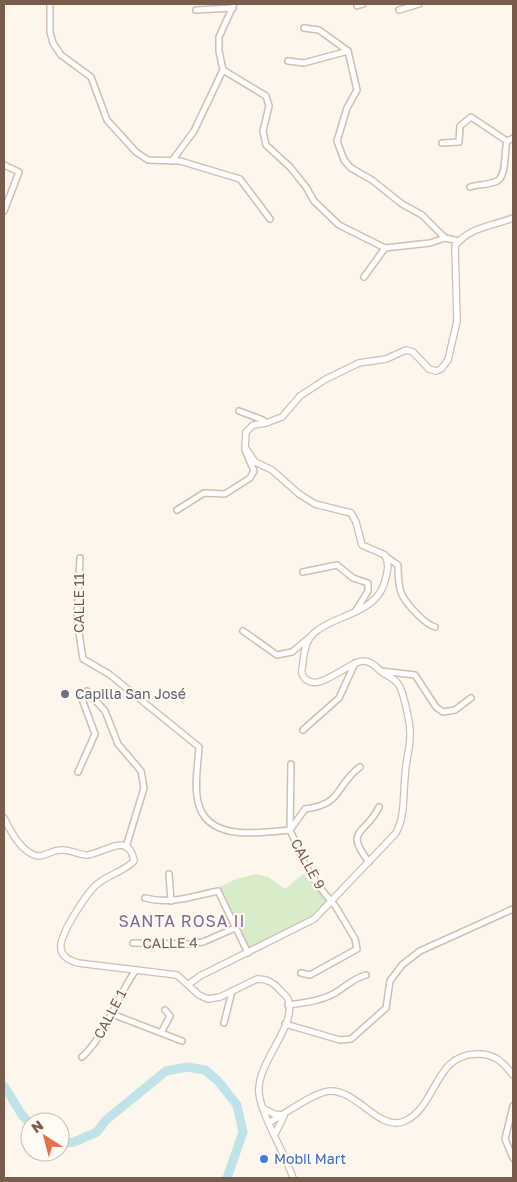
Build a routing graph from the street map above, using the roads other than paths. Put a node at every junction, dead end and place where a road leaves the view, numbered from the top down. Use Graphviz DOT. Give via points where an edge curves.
graph roads {
  1 [pos="50,4"];
  2 [pos="418,4"];
  3 [pos="233,6"];
  4 [pos="196,10"];
  5 [pos="399,10"];
  6 [pos="304,28"];
  7 [pos="348,51"];
  8 [pos="288,61"];
  9 [pos="223,70"];
  10 [pos="513,138"];
  11 [pos="507,141"];
  12 [pos="442,142"];
  13 [pos="172,161"];
  14 [pos="4,165"];
  15 [pos="470,187"];
  16 [pos="4,211"];
  17 [pos="513,218"];
  18 [pos="270,219"];
  19 [pos="445,238"];
  20 [pos="459,241"];
  21 [pos="385,248"];
  22 [pos="364,277"];
  23 [pos="239,411"];
  24 [pos="266,423"];
  25 [pos="245,447"];
  26 [pos="176,510"];
  27 [pos="385,555"];
  28 [pos="80,558"];
  29 [pos="303,572"];
  30 [pos="355,612"];
  31 [pos="435,627"];
  32 [pos="243,631"];
  33 [pos="311,637"];
  34 [pos="355,662"];
  35 [pos="381,671"];
  36 [pos="472,698"];
  37 [pos="303,730"];
  38 [pos="292,764"];
  39 [pos="360,767"];
  40 [pos="78,772"];
  41 [pos="379,807"];
  42 [pos="4,818"];
  43 [pos="290,830"];
  44 [pos="126,847"];
  45 [pos="370,862"];
  46 [pos="169,874"];
  47 [pos="145,898"];
  48 [pos="171,900"];
  49 [pos="332,902"];
  50 [pos="513,909"];
  51 [pos="235,928"];
  52 [pos="133,944"];
  53 [pos="248,953"];
  54 [pos="136,970"];
  55 [pos="301,973"];
  56 [pos="366,975"];
  57 [pos="189,984"];
  58 [pos="232,991"];
  59 [pos="288,1005"];
  60 [pos="165,1010"];
  61 [pos="112,1014"];
  62 [pos="224,1023"];
  63 [pos="285,1024"];
  64 [pos="162,1032"];
  65 [pos="182,1041"];
  66 [pos="82,1057"];
  67 [pos="513,1075"];
  68 [pos="513,1106"];
  69 [pos="264,1110"];
  70 [pos="284,1114"];
  71 [pos="512,1117"];
  72 [pos="270,1122"];
  73 [pos="275,1134"];
  74 [pos="513,1158"];
  75 [pos="293,1178"];
  1 -- 13 [label="street" via="53,43 61,56 91,77 113,129 148,160"];
  2 -- 5 [label="street"];
  3 -- 4 [label="street"];
  3 -- 9 [label="street" via="219,37"];
  6 -- 7 [label="street" via="319,30"];
  7 -- 8 [label="street" via="304,63"];
  7 -- 19 [label="street" via="357,90 346,108 338,141 344,160 422,216"];
  9 -- 13 [label="street" via="194,131"];
  9 -- 21 [label="street" via="266,96 269,106 263,130 266,145 290,167 314,201 339,225"];
  10 -- 11 [label="street"];
  11 -- 12 [label="street" via="470,117 460,126 459,142"];
  11 -- 15 [label="street" via="502,178"];
  13 -- 18 [label="street" via="240,179"];
  14 -- 16 [label="street" via="19,172"];
  17 -- 20 [label="street" via="473,231"];
  19 -- 20 [label="street"];
  19 -- 21 [label="street"];
  20 -- 24 [label="street" via="454,252 457,321 448,360 441,369 429,369 406,350 386,359 359,363 300,396 282,417"];
  21 -- 22 [label="street"];
  23 -- 24 [label="street"];
  24 -- 25 [label="street" via="249,427"];
  25 -- 26 [label="street" via="254,471 250,478 225,494 204,494"];
  25 -- 27 [label="street" via="255,462 272,470 299,494 315,504 350,513 362,545"];
  27 -- 30 [label="street" via="388,566 385,586 370,603"];
  27 -- 31 [label="street" via="398,565 398,587 403,600 424,621"];
  28 -- 43 [label="street, CALLE 11" via="77,620 83,659 109,674 199,747 196,783 198,802 205,818 219,829 228,831 264,833"];
  29 -- 30 [label="street" via="338,565 353,578 365,581 368,591"];
  30 -- 33 [label="street"];
  32 -- 33 [label="street" via="276,655 292,652"];
  33 -- 34 [label="street" via="302,672 308,680 326,680"];
  34 -- 35 [label="street" via="371,663"];
  34 -- 37 [label="street" via="339,698"];
  35 -- 36 [label="street" via="415,675 436,707 444,712 455,710"];
  35 -- 45 [label="street" via="393,678 400,688 410,733 402,821 396,833"];
  38 -- 43 [label="street, CALLE 9"];
  39 -- 43 [label="street" via="348,776 342,790 332,800 322,807 305,808"];
  40 -- 44 [label="street" via="95,734 82,699 87,692 105,711 118,744 141,771 144,780"];
  41 -- 45 [label="street" via="356,839 358,849"];
  42 -- 44 [label="street" via="20,844 30,854 40,857 60,850 86,855 112,845"];
  43 -- 49 [label="street, CALLE 9" via="310,872"];
  44 -- 54 [label="street" via="132,852 134,861 92,889 62,936 61,949 66,958 78,963"];
  45 -- 49 [label="street"];
  46 -- 48 [label="street"];
  47 -- 48 [label="street"];
  48 -- 51 [label="street" via="191,899 218,891"];
  49 -- 53 [label="street" via="308,923"];
  49 -- 55 [label="street, CALLE 9" via="355,938 357,949 310,975"];
  50 -- 63 [label="street" via="420,951 402,965 390,981 386,1008 351,1039 340,1040"];
  51 -- 52 [label="street, CALLE 4" via="192,944"];
  51 -- 53 [label="street"];
  53 -- 57 [label="street"];
  54 -- 57 [label="street" via="170,973"];
  54 -- 61 [label="street, CALLE 1" via="122,990"];
  56 -- 59 [label="street" via="352,979 334,993"];
  57 -- 58 [label="street" via="198,995 208,999"];
  58 -- 59 [label="street" via="264,979 274,983 288,999"];
  58 -- 62 [label="street"];
  59 -- 63 [label="street"];
  60 -- 64 [label="street" via="170,1016"];
  61 -- 64 [label="street"];
  61 -- 66 [label="street, CALLE 1" via="91,1049"];
  63 -- 69 [label="street" via="263,1067 259,1093"];
  64 -- 65 [label="street"];
  67 -- 70 [label="street" via="490,1054 456,1059 445,1068 418,1111 404,1122 383,1120 352,1098 332,1091"];
  68 -- 71 [label="street"];
  69 -- 70 [label="street"];
  69 -- 72 [label="street"];
  70 -- 72 [label="street"];
  70 -- 73 [label="street"];
  71 -- 74 [label="street" via="505,1139"];
  72 -- 73 [label="street"];
  73 -- 75 [label="street"];
}
